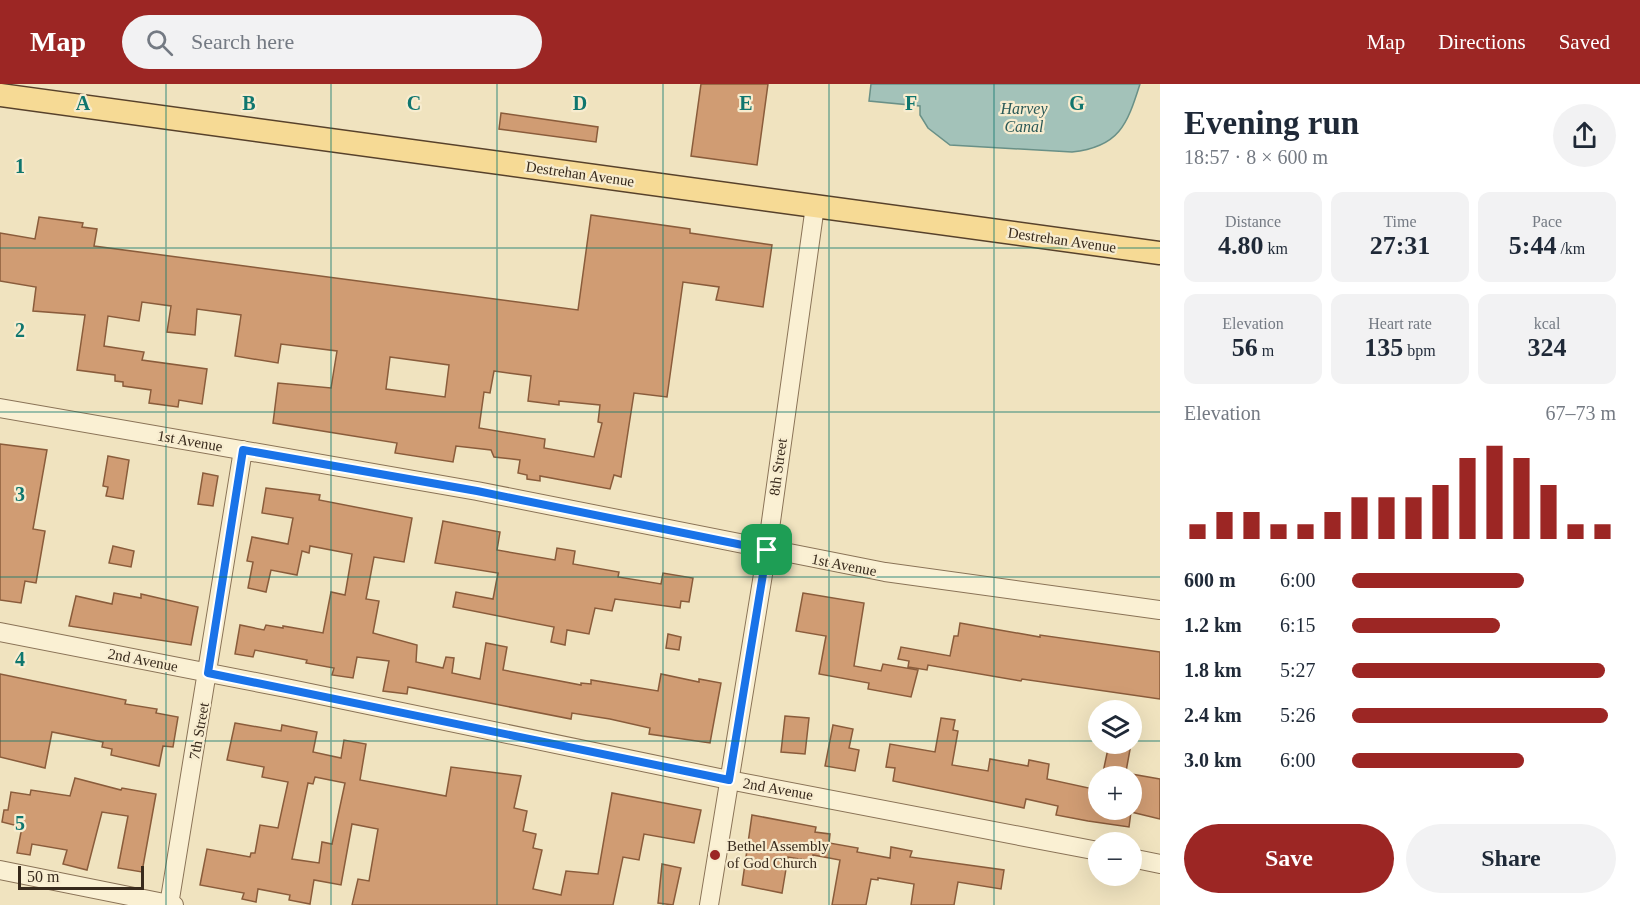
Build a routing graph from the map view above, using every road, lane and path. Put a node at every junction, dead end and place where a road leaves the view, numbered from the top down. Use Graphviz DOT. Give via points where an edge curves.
graph roads {
  1 [pos="0,95"];
  2 [pos="815,206"];
  3 [pos="1160,253"];
  4 [pos="0,408"];
  5 [pos="243,450"];
  6 [pos="767,550"];
  7 [pos="1160,610"];
  8 [pos="0,632"];
  9 [pos="208,673"];
  10 [pos="729,780"];
  11 [pos="1088,849"];
  12 [pos="1142,860"];
  13 [pos="1160,864"];
  14 [pos="0,870"];
  15 [pos="171,905"];
  16 [pos="708,905"];
  1 -- 2 [label="main road, Destrehan Avenue"];
  2 -- 3 [label="main road, Destrehan Avenue"];
  2 -- 6 [label="street, 8th Street"];
  4 -- 5 [label="street, 1st Avenue"];
  5 -- 6 [label="street, 1st Avenue" via="477,491"];
  5 -- 9 [label="street, 7th Street"];
  6 -- 7 [label="street, 1st Avenue" via="885,572"];
  6 -- 10 [label="street, 8th Street"];
  8 -- 9 [label="street, 2nd Avenue"];
  9 -- 10 [label="street, 2nd Avenue"];
  9 -- 15 [label="street, 7th Street"];
  10 -- 11 [label="street, 2nd Avenue"];
  10 -- 16 [label="street, 8th Street"];
  12 -- 13 [label="street"];
  14 -- 15 [label="street"];
}
